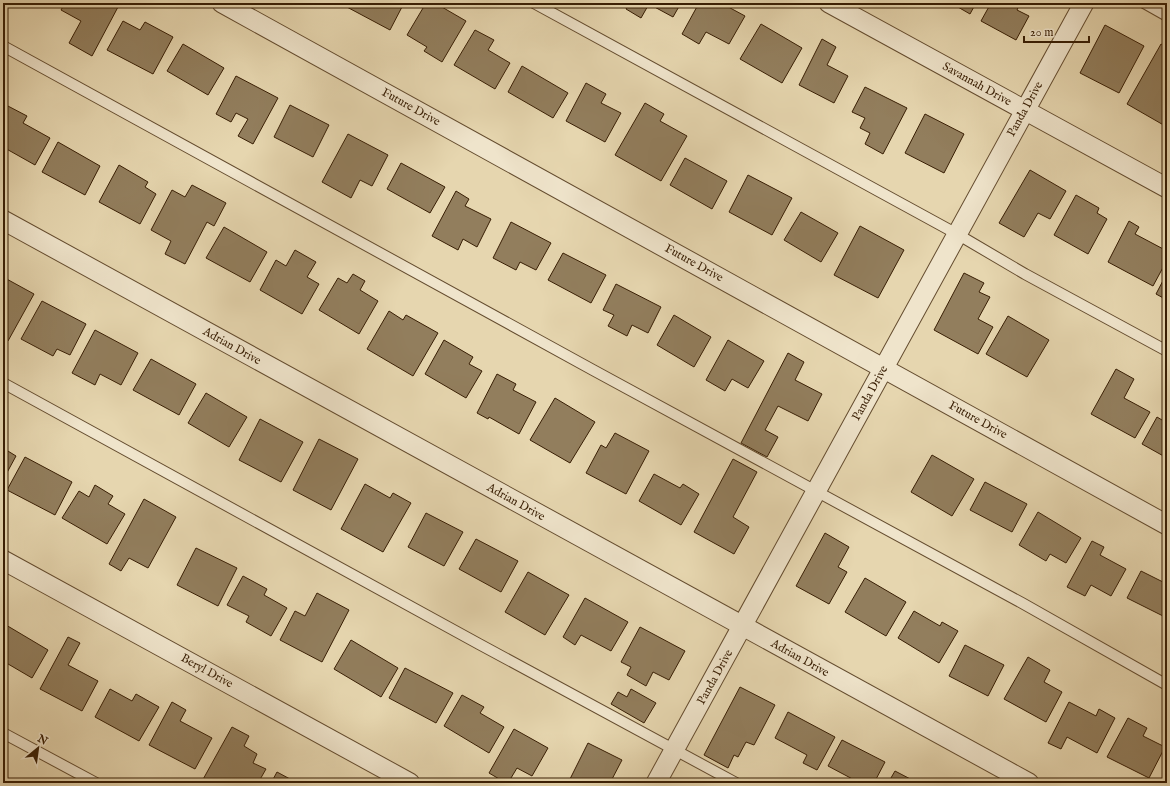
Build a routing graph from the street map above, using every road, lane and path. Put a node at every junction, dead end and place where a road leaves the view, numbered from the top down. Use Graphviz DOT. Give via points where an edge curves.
graph roads {
  1 [pos="222,3"];
  2 [pos="534,3"];
  3 [pos="829,3"];
  4 [pos="1084,3"];
  5 [pos="1144,3"];
  6 [pos="1167,16"];
  7 [pos="3,46"];
  8 [pos="1024,110"];
  9 [pos="1167,188"];
  10 [pos="3,220"];
  11 [pos="957,234"];
  12 [pos="1167,351"];
  13 [pos="884,368"];
  14 [pos="3,383"];
  15 [pos="817,491"];
  16 [pos="1167,525"];
  17 [pos="3,560"];
  18 [pos="743,626"];
  19 [pos="1167,685"];
  20 [pos="3,733"];
  21 [pos="675,749"];
  22 [pos="96,783"];
  23 [pos="410,783"];
  24 [pos="656,783"];
  25 [pos="736,783"];
  26 [pos="1029,783"];
  1 -- 13 [label="street, Future Drive"];
  2 -- 11 [label="lane"];
  3 -- 8 [label="street, Savannah Drive"];
  4 -- 8 [label="street, Panda Drive"];
  5 -- 6 [label="lane"];
  7 -- 15 [label="lane"];
  8 -- 9 [label="street, Savannah Drive"];
  8 -- 11 [label="street, Panda Drive"];
  10 -- 18 [label="street, Adrian Drive"];
  11 -- 12 [label="lane"];
  11 -- 13 [label="street, Panda Drive"];
  13 -- 15 [label="street, Panda Drive"];
  13 -- 16 [label="street, Future Drive"];
  14 -- 21 [label="lane"];
  15 -- 18 [label="street, Panda Drive"];
  15 -- 19 [label="lane"];
  17 -- 23 [label="street, Beryl Drive"];
  18 -- 21 [label="street, Panda Drive"];
  18 -- 26 [label="street, Adrian Drive"];
  20 -- 22 [label="lane"];
  21 -- 24 [label="street, Panda Drive"];
  21 -- 25 [label="lane"];
}
